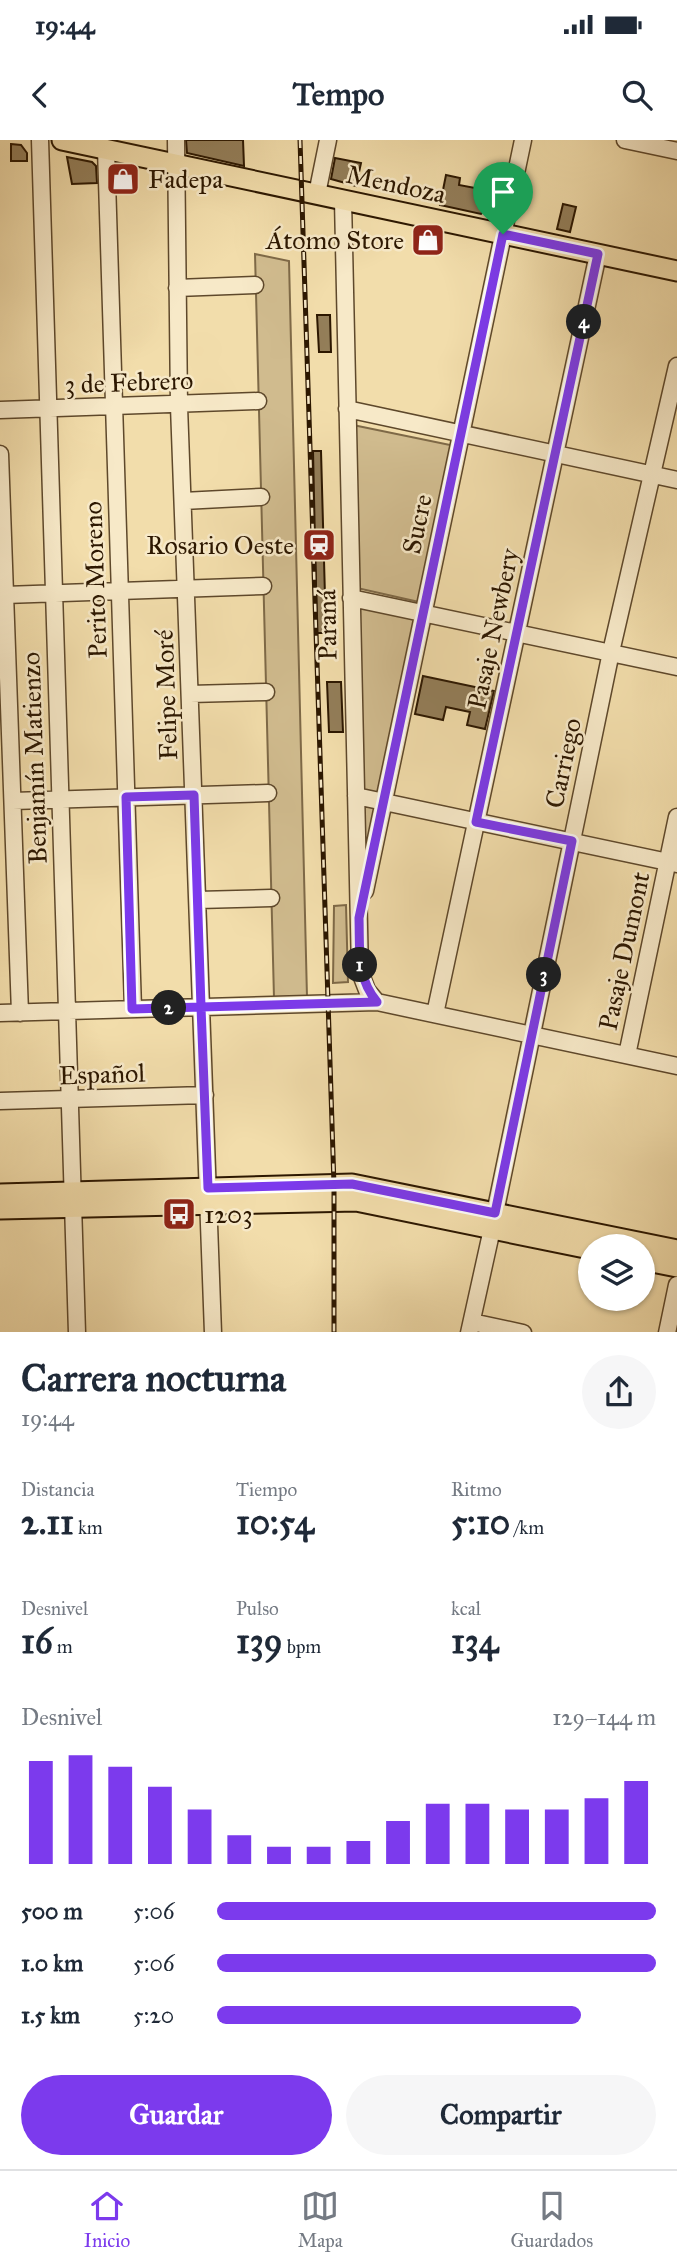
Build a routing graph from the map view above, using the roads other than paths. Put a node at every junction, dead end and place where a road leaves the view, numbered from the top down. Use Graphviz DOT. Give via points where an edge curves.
graph roads {
  1 [pos="40,140"];
  2 [pos="62,140"];
  3 [pos="176,140"];
  4 [pos="328,140"];
  5 [pos="523,140"];
  6 [pos="625,140"];
  7 [pos="106,149"];
  8 [pos="677,151"];
  9 [pos="174,164"];
  10 [pos="317,194"];
  11 [pos="343,200"];
  12 [pos="503,234"];
  13 [pos="598,254"];
  14 [pos="677,271"];
  15 [pos="256,285"];
  16 [pos="177,288"];
  17 [pos="677,366"];
  18 [pos="258,401"];
  19 [pos="179,406"];
  20 [pos="114,408"];
  21 [pos="48,409"];
  22 [pos="346,409"];
  23 [pos="0,411"];
  24 [pos="461,433"];
  25 [pos="0,454"];
  26 [pos="555,454"];
  27 [pos="654,475"];
  28 [pos="677,480"];
  29 [pos="261,497"];
  30 [pos="183,501"];
  31 [pos="263,586"];
  32 [pos="186,589"];
  33 [pos="120,591"];
  34 [pos="54,594"];
  35 [pos="5,595"];
  36 [pos="351,598"];
  37 [pos="423,614"];
  38 [pos="517,633"];
  39 [pos="611,652"];
  40 [pos="677,667"];
  41 [pos="4,676"];
  42 [pos="266,692"];
  43 [pos="190,694"];
  44 [pos="268,793"];
  45 [pos="194,795"];
  46 [pos="356,796"];
  47 [pos="126,797"];
  48 [pos="60,800"];
  49 [pos="13,801"];
  50 [pos="383,802"];
  51 [pos="677,817"];
  52 [pos="476,822"];
  53 [pos="572,841"];
  54 [pos="672,863"];
  55 [pos="271,898"];
  56 [pos="198,900"];
  57 [pos="359,918"];
  58 [pos="377,1002"];
  59 [pos="201,1007"];
  60 [pos="132,1009"];
  61 [pos="67,1011"];
  62 [pos="0,1013"];
  63 [pos="20,1013"];
  64 [pos="435,1014"];
  65 [pos="532,1034"];
  66 [pos="627,1055"];
  67 [pos="677,1066"];
  68 [pos="205,1095"];
  69 [pos="70,1099"];
  70 [pos="0,1101"];
  71 [pos="0,1194"];
  72 [pos="208,1196"];
  73 [pos="73,1199"];
  74 [pos="0,1209"];
  75 [pos="493,1221"];
  76 [pos="578,1246"];
  77 [pos="677,1250"];
  78 [pos="655,1263"];
  79 [pos="677,1267"];
  80 [pos="677,1285"];
  81 [pos="470,1327"];
  82 [pos="77,1332"];
  83 [pos="213,1332"];
  84 [pos="523,1332"];
  85 [pos="667,1332"];
  1 -- 21 [label="street, Benjamín Matienzo"];
  2 -- 7 [label="main road, Mendoza"];
  3 -- 9 [label="street, Felipe Moré"];
  4 -- 10 [label="street"];
  5 -- 12 [label="street, Sucre"];
  6 -- 8 [label="street"];
  7 -- 9 [label="main road, Mendoza"];
  7 -- 20 [label="street, Perito Moreno"];
  9 -- 10 [label="main road, Mendoza"];
  9 -- 16 [label="street, Felipe Moré"];
  10 -- 11 [label="main road, Mendoza"];
  11 -- 12 [label="main road, Mendoza"];
  11 -- 22 [label="street, Paraná"];
  12 -- 13 [label="main road, Mendoza"];
  12 -- 24 [label="street, Sucre"];
  13 -- 14 [label="main road, Mendoza"];
  13 -- 26 [label="street, Pasaje Newbery"];
  15 -- 16 [label="street"];
  16 -- 19 [label="street, Felipe Moré"];
  17 -- 27 [label="street, Carriego"];
  18 -- 19 [label="street, 3 de Febrero"];
  19 -- 20 [label="street, 3 de Febrero"];
  19 -- 30 [label="street, Felipe Moré"];
  20 -- 21 [label="street, 3 de Febrero"];
  20 -- 33 [label="street, Perito Moreno"];
  21 -- 23 [label="street, 3 de Febrero"];
  21 -- 34 [label="street, Benjamín Matienzo"];
  22 -- 24 [label="street"];
  22 -- 36 [label="street, Paraná"];
  24 -- 26 [label="street"];
  24 -- 37 [label="street, Sucre"];
  25 -- 35 [label="street"];
  26 -- 27 [label="street"];
  26 -- 38 [label="street, Pasaje Newbery"];
  27 -- 28 [label="street"];
  27 -- 39 [label="street, Carriego"];
  29 -- 30 [label="street"];
  30 -- 32 [label="street, Felipe Moré"];
  31 -- 32 [label="street"];
  32 -- 33 [label="street"];
  32 -- 43 [label="street, Felipe Moré"];
  33 -- 34 [label="street"];
  33 -- 47 [label="street, Perito Moreno"];
  34 -- 35 [label="street"];
  34 -- 48 [label="street, Benjamín Matienzo"];
  35 -- 41 [label="street"];
  36 -- 37 [label="street"];
  36 -- 46 [label="street, Paraná"];
  37 -- 38 [label="street"];
  37 -- 50 [label="street, Sucre"];
  38 -- 39 [label="street"];
  38 -- 52 [label="street, Pasaje Newbery"];
  39 -- 40 [label="street"];
  39 -- 53 [label="street, Carriego"];
  41 -- 49 [label="street"];
  42 -- 43 [label="street"];
  43 -- 45 [label="street, Felipe Moré"];
  44 -- 45 [label="street"];
  45 -- 47 [label="street"];
  45 -- 56 [label="street, Felipe Moré"];
  46 -- 50 [label="street"];
  46 -- 57 [label="street, Paraná"];
  47 -- 48 [label="street"];
  47 -- 60 [label="street, Perito Moreno"];
  48 -- 49 [label="street"];
  48 -- 61 [label="street, Benjamín Matienzo"];
  49 -- 63 [label="street"];
  50 -- 52 [label="street"];
  50 -- 57 [label="street, Sucre"];
  51 -- 54 [label="street, Pasaje Dumont"];
  52 -- 53 [label="street"];
  52 -- 64 [label="street, Pasaje Newbery"];
  53 -- 54 [label="street"];
  53 -- 65 [label="street, Carriego"];
  54 -- 66 [label="street, Pasaje Dumont"];
  55 -- 56 [label="street"];
  56 -- 59 [label="street, Felipe Moré"];
  57 -- 58 [label="street, Paraná" via="360,972"];
  58 -- 59 [label="street"];
  58 -- 64 [label="street"];
  59 -- 60 [label="street"];
  59 -- 68 [label="street, Felipe Moré"];
  60 -- 61 [label="street"];
  61 -- 63 [label="street"];
  61 -- 69 [label="street, Benjamín Matienzo"];
  62 -- 63 [label="street"];
  64 -- 65 [label="street"];
  65 -- 66 [label="street"];
  65 -- 75 [label="street, Carriego"];
  66 -- 67 [label="street"];
  68 -- 69 [label="street, Español"];
  68 -- 72 [label="street, Felipe Moré"];
  69 -- 70 [label="street, Español"];
  69 -- 73 [label="street, Benjamín Matienzo"];
  71 -- 73 [label="main road"];
  72 -- 73 [label="main road"];
  72 -- 75 [label="main road" via="352,1184"];
  72 -- 83 [label="street, Felipe Moré"];
  73 -- 74 [label="main road"];
  73 -- 82 [label="street, Benjamín Matienzo"];
  75 -- 76 [label="main road"];
  75 -- 77 [label="main road"];
  75 -- 81 [label="street, Carriego"];
  78 -- 79 [label="main road"];
  80 -- 85 [label="street"];
  81 -- 84 [label="street"];
}
